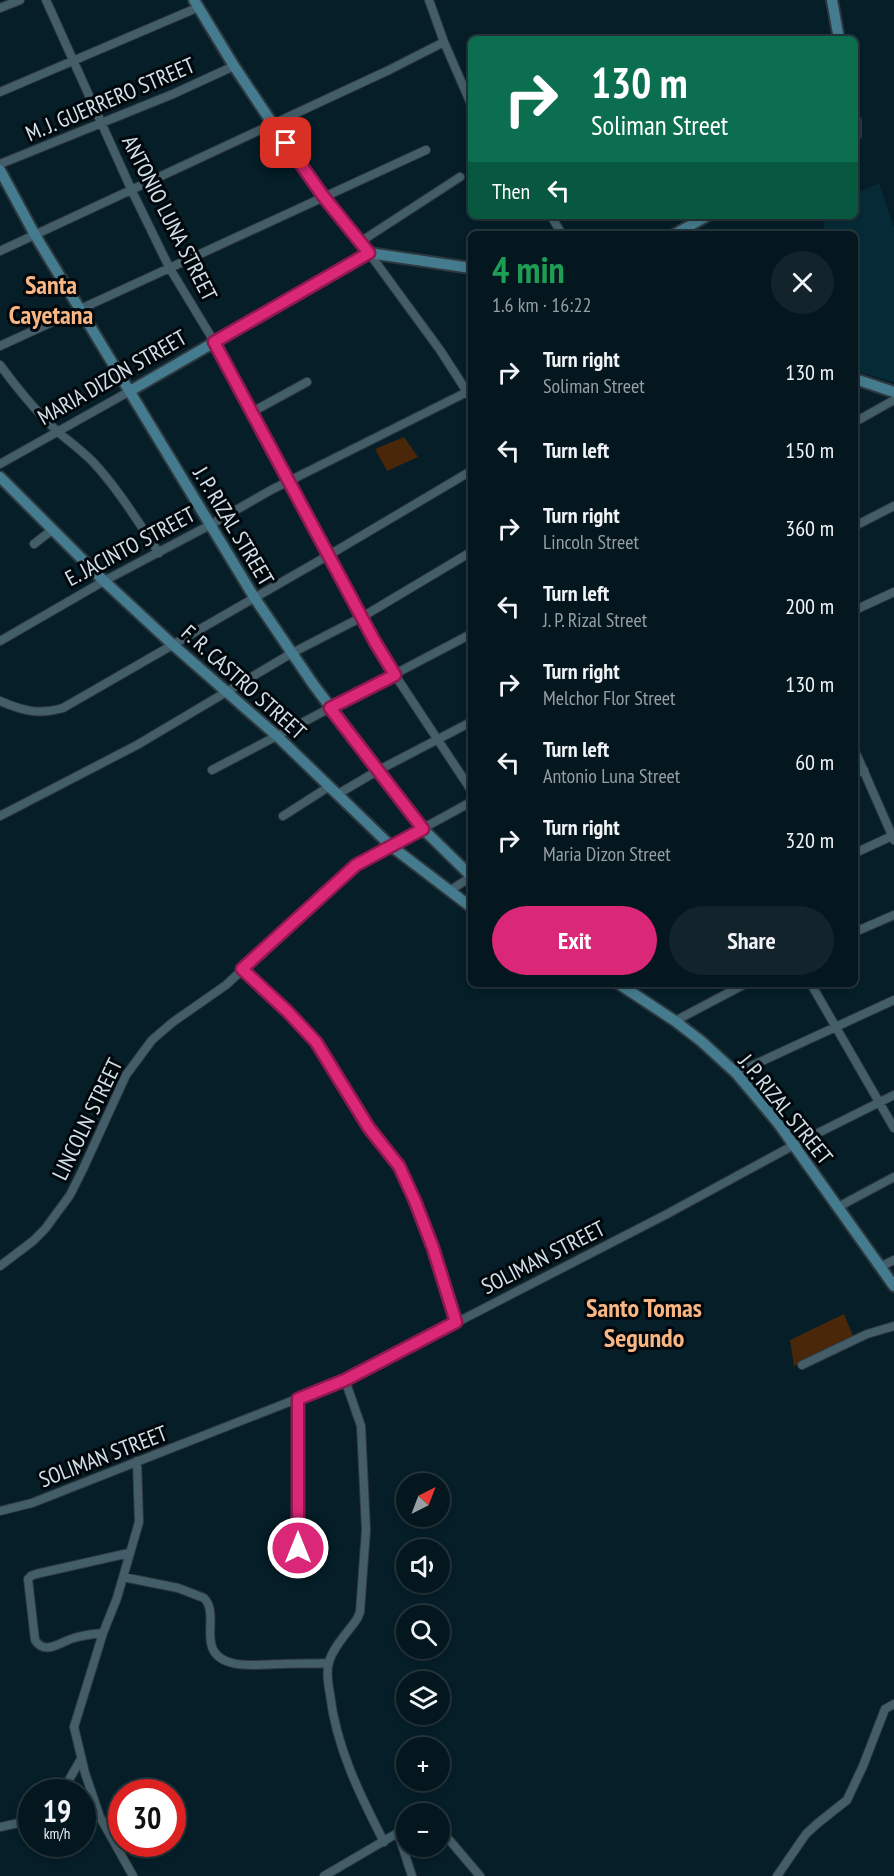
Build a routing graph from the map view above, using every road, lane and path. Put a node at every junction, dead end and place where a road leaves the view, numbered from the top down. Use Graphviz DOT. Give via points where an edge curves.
graph roads {
  1 [pos="20,0"];
  2 [pos="46,0"];
  3 [pos="429,0"];
  4 [pos="832,0"];
  5 [pos="197,4"];
  6 [pos="0,9"];
  7 [pos="838,36"];
  8 [pos="444,42"];
  9 [pos="75,60"];
  10 [pos="234,66"];
  11 [pos="0,92"];
  12 [pos="468,97"];
  13 [pos="103,122"];
  14 [pos="272,123"];
  15 [pos="426,150"];
  16 [pos="0,164"];
  17 [pos="0,170"];
  18 [pos="460,177"];
  19 [pos="132,191"];
  20 [pos="323,196"];
  21 [pos="702,219"];
  22 [pos="680,231"];
  23 [pos="35,235"];
  24 [pos="360,242"];
  25 [pos="0,251"];
  26 [pos="369,253"];
  27 [pos="169,267"];
  28 [pos="468,268"];
  29 [pos="79,308"];
  30 [pos="214,342"];
  31 [pos="0,346"];
  32 [pos="0,365"];
  33 [pos="858,380"];
  34 [pos="307,382"];
  35 [pos="130,391"];
  36 [pos="468,391"];
  37 [pos="894,392"];
  38 [pos="468,395"];
  39 [pos="894,400"];
  40 [pos="252,412"];
  41 [pos="858,420"];
  42 [pos="57,431"];
  43 [pos="0,464"];
  44 [pos="468,473"];
  45 [pos="0,477"];
  46 [pos="290,482"];
  47 [pos="894,506"];
  48 [pos="858,524"];
  49 [pos="210,525"];
  50 [pos="52,530"];
  51 [pos="34,544"];
  52 [pos="159,553"];
  53 [pos="468,554"];
  54 [pos="329,555"];
  55 [pos="104,582"];
  56 [pos="894,592"];
  57 [pos="254,597"];
  58 [pos="858,609"];
  59 [pos="362,617"];
  60 [pos="468,636"];
  61 [pos="0,641"];
  62 [pos="172,644"];
  63 [pos="292,653"];
  64 [pos="395,675"];
  65 [pos="227,692"];
  66 [pos="0,701"];
  67 [pos="330,708"];
  68 [pos="468,724"];
  69 [pos="277,736"];
  70 [pos="438,740"];
  71 [pos="858,757"];
  72 [pos="212,770"];
  73 [pos="864,770"];
  74 [pos="377,771"];
  75 [pos="858,773"];
  76 [pos="468,785"];
  77 [pos="334,790"];
  78 [pos="468,804"];
  79 [pos="0,816"];
  80 [pos="283,816"];
  81 [pos="423,829"];
  82 [pos="893,838"];
  83 [pos="391,846"];
  84 [pos="858,852"];
  85 [pos="468,874"];
  86 [pos="468,879"];
  87 [pos="449,891"];
  88 [pos="468,905"];
  89 [pos="894,915"];
  90 [pos="858,931"];
  91 [pos="242,969"];
  92 [pos="624,987"];
  93 [pos="739,987"];
  94 [pos="813,987"];
  95 [pos="894,1000"];
  96 [pos="675,1021"];
  97 [pos="835,1028"];
  98 [pos="736,1073"];
  99 [pos="894,1095"];
  100 [pos="879,1102"];
  101 [pos="894,1128"];
  102 [pos="794,1146"];
  103 [pos="894,1177"];
  104 [pos="838,1208"];
  105 [pos="894,1260"];
  106 [pos="0,1266"];
  107 [pos="880,1267"];
  108 [pos="894,1286"];
  109 [pos="456,1322"];
  110 [pos="894,1326"];
  111 [pos="802,1365"];
  112 [pos="345,1380"];
  113 [pos="298,1399"];
  114 [pos="137,1461"];
  115 [pos="0,1512"];
  116 [pos="129,1553"];
  117 [pos="298,1564"];
  118 [pos="123,1577"];
  119 [pos="103,1633"];
  120 [pos="329,1663"];
  121 [pos="894,1704"];
  122 [pos="81,1759"];
  123 [pos="69,1779"];
  124 [pos="18,1823"];
  125 [pos="0,1827"];
  126 [pos="396,1834"];
  127 [pos="450,1841"];
  128 [pos="384,1842"];
  129 [pos="406,1857"];
  130 [pos="133,1876"];
  131 [pos="324,1876"];
  132 [pos="412,1876"];
  133 [pos="480,1876"];
  134 [pos="777,1876"];
  1 -- 6 [label="street"];
  2 -- 9 [label="street, ANTONIO LUNA STREET"];
  3 -- 8 [label="street"];
  4 -- 7 [label="main road"];
  5 -- 9 [label="street"];
  5 -- 10 [label="main road"];
  8 -- 12 [label="street"];
  8 -- 14 [label="street"];
  9 -- 11 [label="street"];
  9 -- 13 [label="street, ANTONIO LUNA STREET"];
  10 -- 13 [label="street, M. J. GUERRERO STREET"];
  10 -- 14 [label="main road"];
  13 -- 16 [label="street, M. J. GUERRERO STREET"];
  13 -- 19 [label="street, ANTONIO LUNA STREET"];
  14 -- 19 [label="street"];
  14 -- 20 [label="main road"];
  15 -- 20 [label="street"];
  17 -- 23 [label="main road, J. P. RIZAL STREET"];
  18 -- 24 [label="street"];
  19 -- 23 [label="street"];
  19 -- 27 [label="street, ANTONIO LUNA STREET"];
  20 -- 24 [label="main road"];
  20 -- 27 [label="street"];
  21 -- 22 [label="main road"];
  23 -- 25 [label="street"];
  23 -- 29 [label="main road, J. P. RIZAL STREET"];
  24 -- 26 [label="main road"];
  26 -- 28 [label="main road"];
  26 -- 30 [label="main road, MARIA DIZON STREET"];
  26 -- 36 [label="street"];
  27 -- 29 [label="street"];
  27 -- 30 [label="street, ANTONIO LUNA STREET"];
  29 -- 31 [label="street"];
  29 -- 35 [label="main road, J. P. RIZAL STREET"];
  30 -- 35 [label="main road, MARIA DIZON STREET"];
  30 -- 40 [label="street, ANTONIO LUNA STREET"];
  32 -- 42 [label="street"];
  33 -- 37 [label="main road"];
  34 -- 40 [label="street"];
  35 -- 42 [label="street, MARIA DIZON STREET"];
  35 -- 49 [label="main road, J. P. RIZAL STREET"];
  38 -- 46 [label="street, E. JACINTO STREET"];
  39 -- 41 [label="street"];
  40 -- 46 [label="street, ANTONIO LUNA STREET"];
  42 -- 43 [label="street, MARIA DIZON STREET"];
  42 -- 52 [label="street" via="110,482"];
  44 -- 54 [label="street"];
  45 -- 50 [label="main road, F. R. CASTRO STREET"];
  46 -- 49 [label="street, E. JACINTO STREET"];
  46 -- 54 [label="street, ANTONIO LUNA STREET"];
  47 -- 48 [label="street"];
  49 -- 52 [label="street, E. JACINTO STREET"];
  49 -- 57 [label="main road, J. P. RIZAL STREET"];
  50 -- 51 [label="street"];
  50 -- 55 [label="main road, F. R. CASTRO STREET"];
  52 -- 55 [label="street, E. JACINTO STREET"];
  53 -- 59 [label="street"];
  54 -- 57 [label="street"];
  54 -- 59 [label="street, ANTONIO LUNA STREET"];
  55 -- 61 [label="street, E. JACINTO STREET"];
  55 -- 62 [label="main road, F. R. CASTRO STREET"];
  56 -- 58 [label="street"];
  57 -- 62 [label="street"];
  57 -- 63 [label="main road, J. P. RIZAL STREET"];
  59 -- 63 [label="street"];
  59 -- 64 [label="street, ANTONIO LUNA STREET"];
  60 -- 64 [label="street"];
  62 -- 65 [label="main road, F. R. CASTRO STREET"];
  62 -- 66 [label="street" via="63,708 40,713"];
  63 -- 65 [label="street"];
  63 -- 67 [label="main road, J. P. RIZAL STREET"];
  64 -- 67 [label="street"];
  64 -- 70 [label="street, ANTONIO LUNA STREET"];
  65 -- 69 [label="main road, F. R. CASTRO STREET"];
  65 -- 79 [label="street" via="137,745"];
  67 -- 69 [label="street"];
  67 -- 74 [label="main road, J. P. RIZAL STREET"];
  68 -- 70 [label="street"];
  69 -- 72 [label="street"];
  69 -- 77 [label="main road, F. R. CASTRO STREET"];
  70 -- 74 [label="street"];
  70 -- 76 [label="street, ANTONIO LUNA STREET"];
  71 -- 73 [label="street"];
  73 -- 75 [label="street"];
  73 -- 82 [label="street"];
  74 -- 77 [label="street"];
  74 -- 81 [label="main road, J. P. RIZAL STREET"];
  77 -- 80 [label="street"];
  77 -- 83 [label="main road, F. R. CASTRO STREET"];
  78 -- 81 [label="street, LINCOLN STREET"];
  81 -- 83 [label="street, LINCOLN STREET"];
  81 -- 85 [label="main road, J. P. RIZAL STREET"];
  82 -- 84 [label="street"];
  83 -- 87 [label="main road, F. R. CASTRO STREET"];
  83 -- 91 [label="street, LINCOLN STREET" via="356,865"];
  86 -- 87 [label="street"];
  87 -- 88 [label="main road, F. R. CASTRO STREET"];
  89 -- 90 [label="street"];
  91 -- 106 [label="street, LINCOLN STREET" via="226,985 172,1022 146,1047 126,1075 70,1195 45,1229"];
  91 -- 109 [label="street" via="316,1042 366,1124 399,1166 433,1248"];
  92 -- 96 [label="main road, J. P. RIZAL STREET"];
  93 -- 96 [label="street"];
  94 -- 97 [label="street"];
  95 -- 97 [label="street"];
  96 -- 98 [label="main road, J. P. RIZAL STREET"];
  97 -- 98 [label="street"];
  97 -- 100 [label="street"];
  98 -- 102 [label="main road, J. P. RIZAL STREET"];
  99 -- 100 [label="street, SOLIMAN STREET"];
  100 -- 101 [label="street"];
  100 -- 102 [label="street, SOLIMAN STREET"];
  102 -- 104 [label="main road, J. P. RIZAL STREET"];
  102 -- 109 [label="street, SOLIMAN STREET"];
  103 -- 104 [label="street"];
  104 -- 107 [label="main road, J. P. RIZAL STREET"];
  105 -- 107 [label="street"];
  107 -- 108 [label="main road, J. P. RIZAL STREET"];
  109 -- 112 [label="street, SOLIMAN STREET"];
  110 -- 111 [label="street" via="867,1334"];
  112 -- 113 [label="street, SOLIMAN STREET"];
  112 -- 120 [label="street" via="361,1426 366,1530 360,1612"];
  113 -- 114 [label="street, SOLIMAN STREET"];
  113 -- 117 [label="street"];
  114 -- 115 [label="street, SOLIMAN STREET"];
  114 -- 116 [label="street" via="140,1515"];
  116 -- 118 [label="street"];
  116 -- 119 [label="street" via="28,1579 35,1640 41,1647"];
  118 -- 119 [label="street"];
  118 -- 120 [label="street" via="178,1588 204,1598 210,1608 212,1649 229,1662"];
  119 -- 122 [label="street" via="75,1727"];
  120 -- 128 [label="street" via="332,1712 341,1746"];
  121 -- 134 [label="street" via="885,1709 847,1800 806,1834"];
  122 -- 123 [label="street"];
  122 -- 130 [label="street" via="100,1817"];
  124 -- 125 [label="street"];
  126 -- 128 [label="street"];
  127 -- 133 [label="street"];
  128 -- 131 [label="street"];
  129 -- 132 [label="street"];
}
